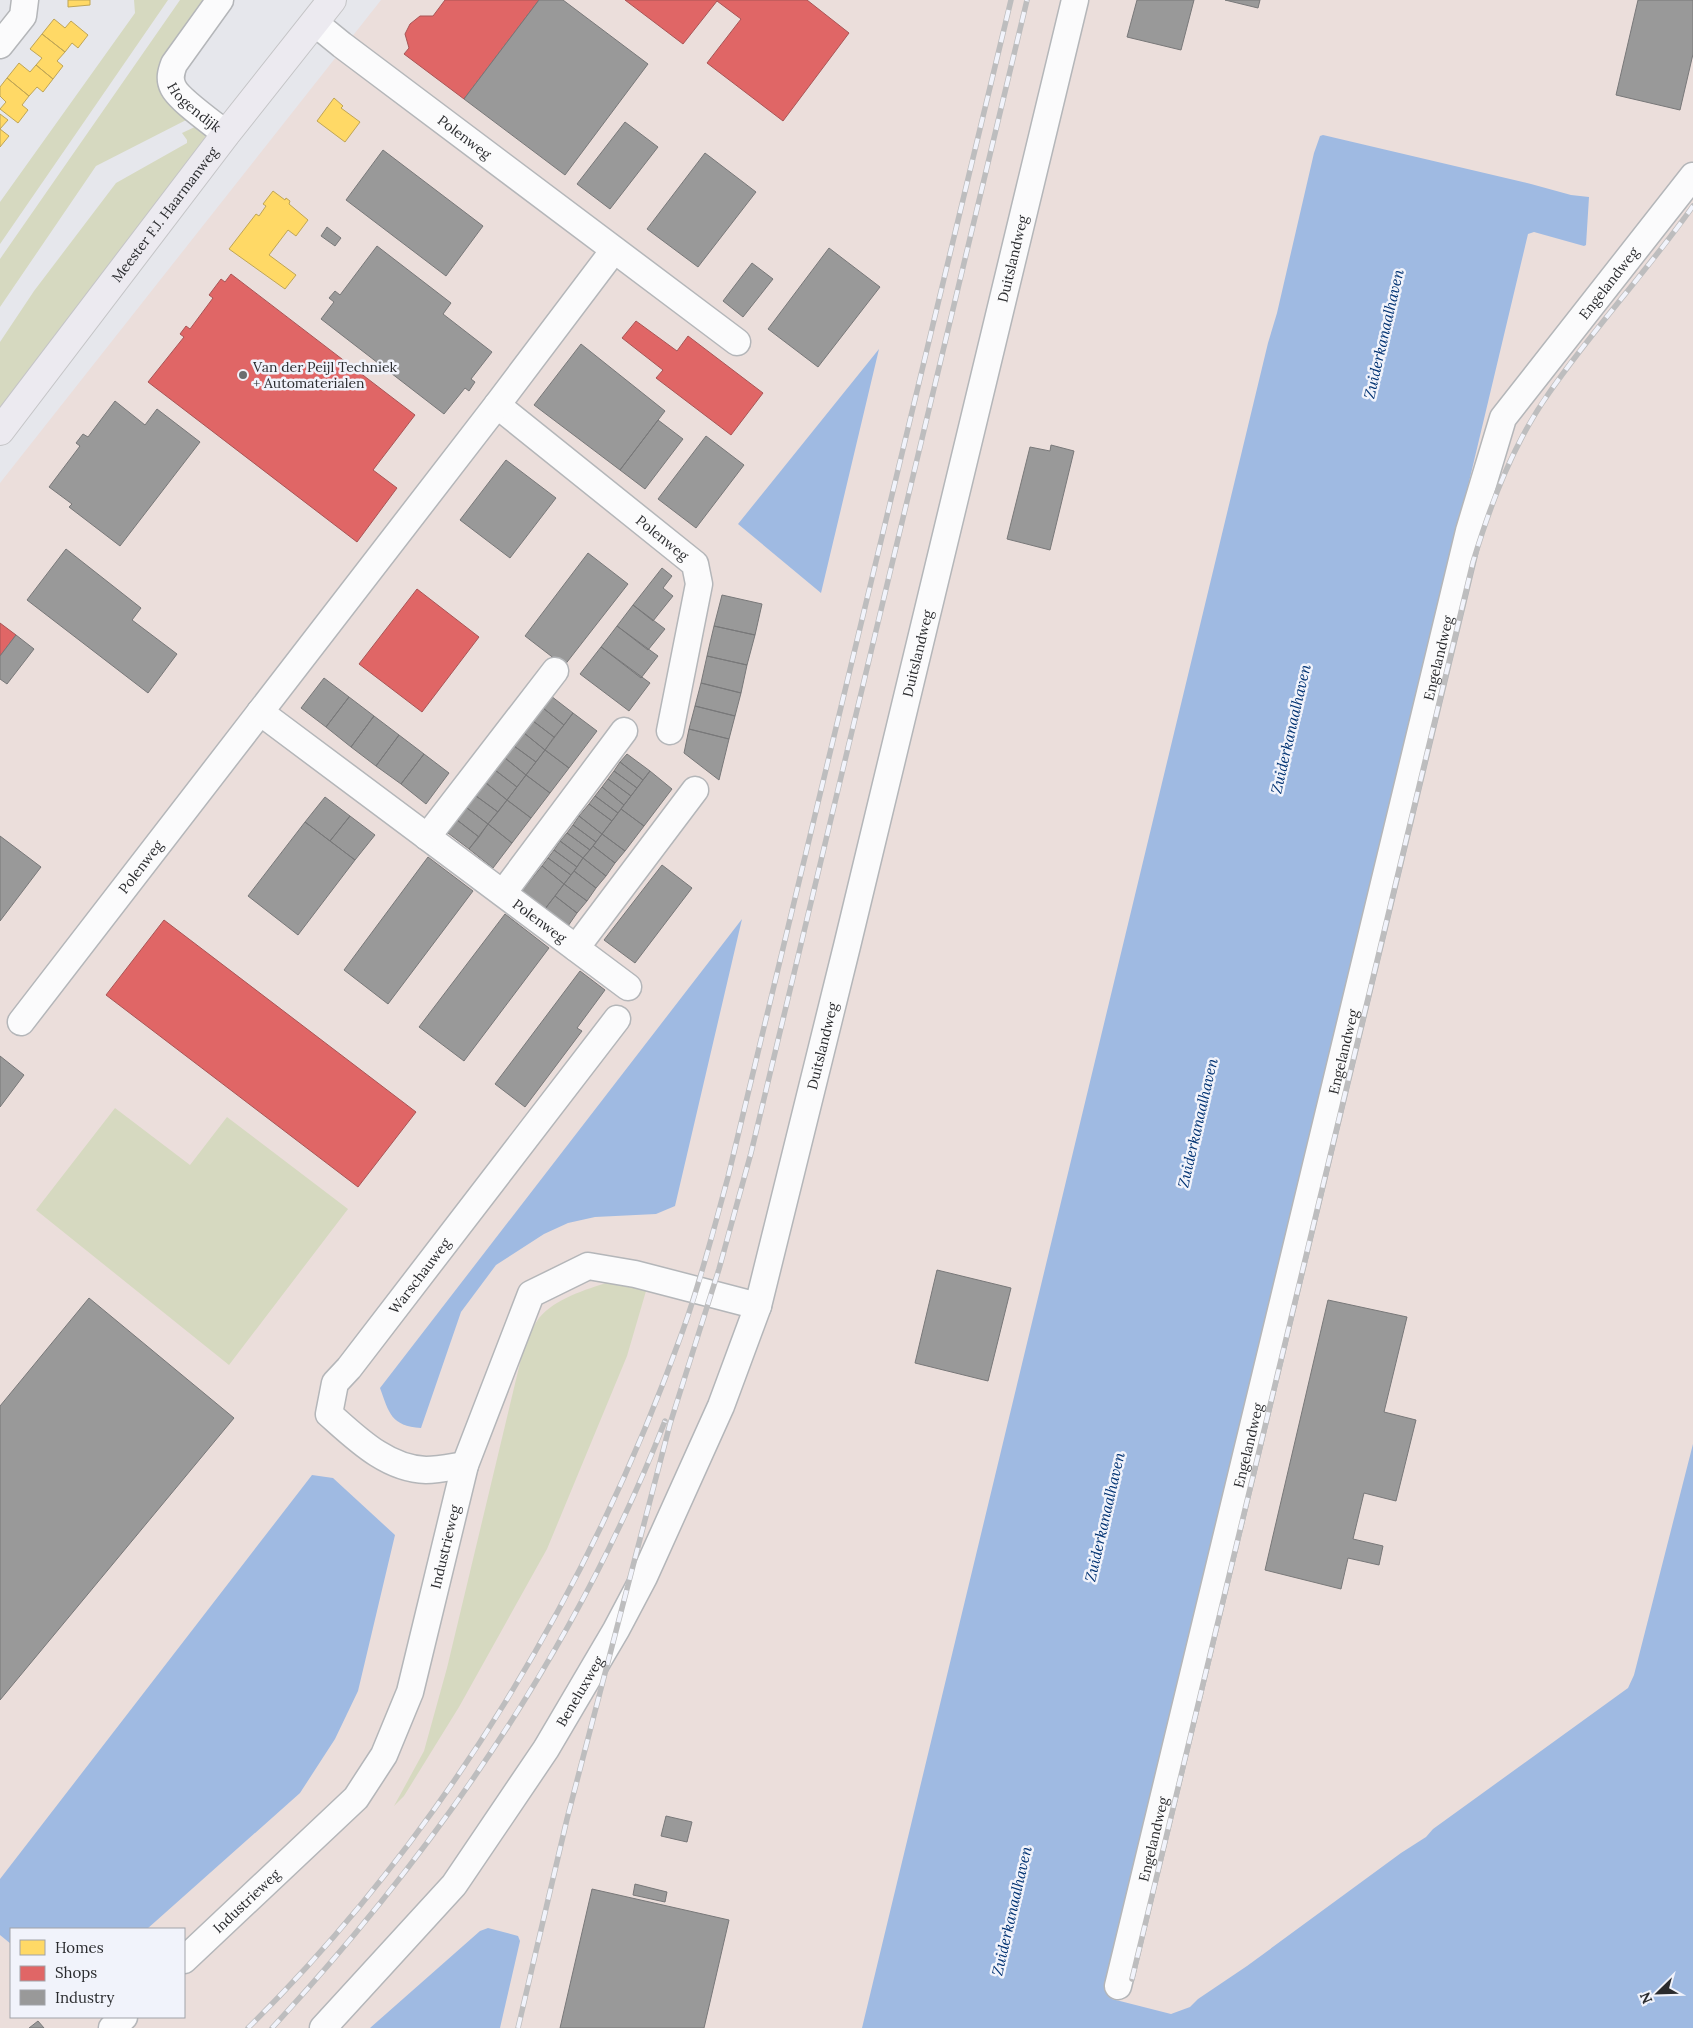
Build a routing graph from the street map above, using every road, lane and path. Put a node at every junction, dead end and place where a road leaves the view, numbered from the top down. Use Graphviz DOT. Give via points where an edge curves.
graph roads {
  1 [pos="25,0"];
  2 [pos="220,0"];
  3 [pos="332,0"];
  4 [pos="1075,0"];
  5 [pos="315,23"];
  6 [pos="0,45"];
  7 [pos="226,134"];
  8 [pos="1693,176"];
  9 [pos="614,250"];
  10 [pos="737,342"];
  11 [pos="497,405"];
  12 [pos="0,431"];
  13 [pos="555,671"];
  14 [pos="260,712"];
  15 [pos="624,731"];
  16 [pos="670,731"];
  17 [pos="695,790"];
  18 [pos="427,837"];
  19 [pos="503,893"];
  20 [pos="576,948"];
  21 [pos="628,987"];
  22 [pos="617,1020"];
  23 [pos="21,1022"];
  24 [pos="758,1306"];
  25 [pos="465,1465"];
  26 [pos="185,1959"];
  27 [pos="1118,1986"];
  28 [pos="123,2018"];
  29 [pos="112,2028"];
  30 [pos="323,2028"];
  1 -- 6 [label="street" via="23,16"];
  2 -- 7 [label="street, Hogendijk" via="174,64 171,80 178,95"];
  3 -- 5 [label="main road, Meester F.J. Haarmanweg"];
  4 -- 24 [label="street, Duitslandweg"];
  5 -- 7 [label="main road, Meester F.J. Haarmanweg"];
  5 -- 9 [label="street, Polenweg"];
  7 -- 12 [label="main road, Meester F.J. Haarmanweg"];
  8 -- 27 [label="street, Engelandweg" via="1502,418 1464,550"];
  9 -- 10 [label="street, Polenweg"];
  9 -- 11 [label="street, Polenweg"];
  11 -- 14 [label="street, Polenweg"];
  11 -- 16 [label="street, Polenweg" via="695,564 698,584"];
  13 -- 18 [label="street"];
  14 -- 18 [label="street, Polenweg"];
  14 -- 23 [label="street, Polenweg"];
  15 -- 19 [label="street, Polenweg"];
  17 -- 20 [label="street, Polenweg"];
  18 -- 19 [label="street, Polenweg"];
  19 -- 20 [label="street, Polenweg"];
  20 -- 21 [label="street, Polenweg"];
  22 -- 25 [label="street, Warschauweg" via="335,1383 329,1414 369,1449 400,1464 425,1470"];
  24 -- 25 [label="street, Industrieweg" via="635,1274 588,1266 531,1294"];
  24 -- 30 [label="street, Beneluxweg" via="721,1406 644,1577 546,1749 454,1885"];
  25 -- 26 [label="street, Industrieweg" via="410,1692 384,1755 356,1798"];
  28 -- 29 [label="street"];
}
